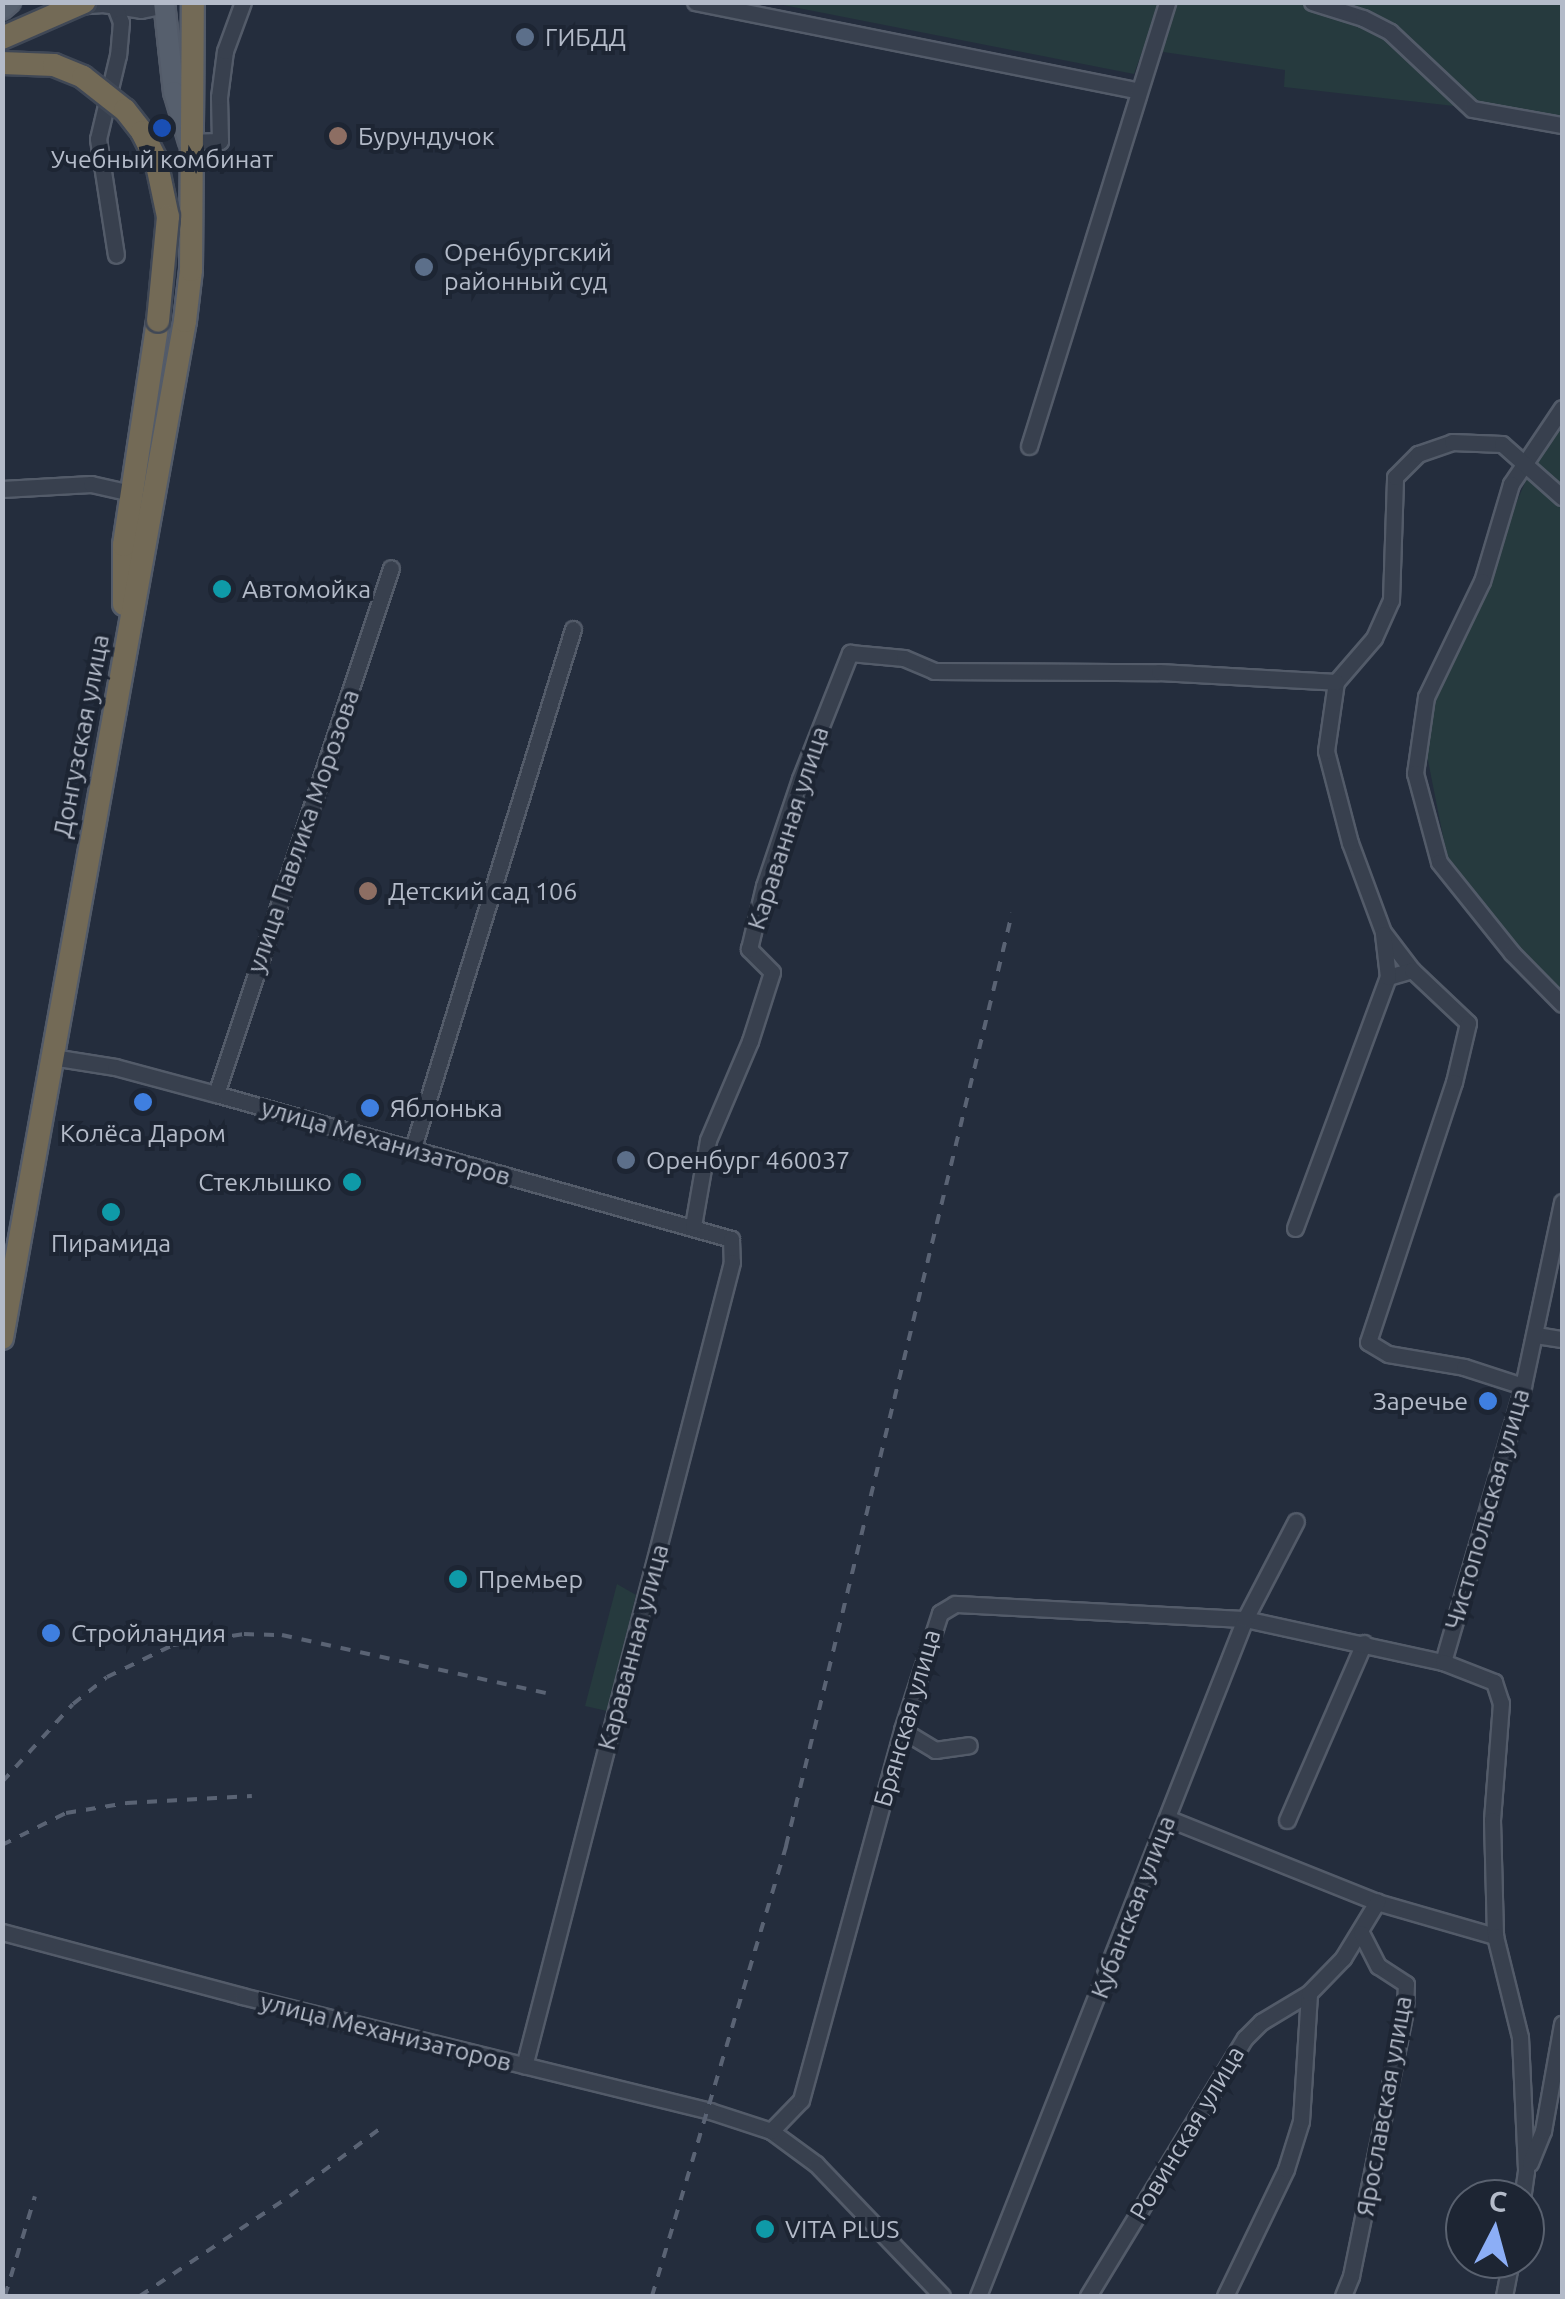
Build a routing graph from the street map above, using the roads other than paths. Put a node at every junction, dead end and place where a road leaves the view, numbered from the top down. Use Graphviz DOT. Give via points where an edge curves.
graph roads {
  1 [pos="10,2"];
  2 [pos="84,2"];
  3 [pos="193,2"];
  4 [pos="243,2"];
  5 [pos="694,2"];
  6 [pos="1167,2"];
  7 [pos="1312,2"];
  8 [pos="165,4"];
  9 [pos="108,5"];
  10 [pos="2,9"];
  11 [pos="2,36"];
  12 [pos="2,64"];
  13 [pos="1137,90"];
  14 [pos="1562,125"];
  15 [pos="189,142"];
  16 [pos="116,255"];
  17 [pos="1562,408"];
  18 [pos="1029,446"];
  19 [pos="1524,465"];
  20 [pos="2,489"];
  21 [pos="131,492"];
  22 [pos="1562,497"];
  23 [pos="391,568"];
  24 [pos="572,629"];
  25 [pos="127,636"];
  26 [pos="1336,682"];
  27 [pos="1383,932"];
  28 [pos="1412,970"];
  29 [pos="1388,977"];
  30 [pos="1562,1004"];
  31 [pos="52,1057"];
  32 [pos="216,1094"];
  33 [pos="413,1148"];
  34 [pos="1562,1202"];
  35 [pos="693,1226"];
  36 [pos="1295,1228"];
  37 [pos="720,1233"];
  38 [pos="1536,1336"];
  39 [pos="2,1338"];
  40 [pos="1562,1340"];
  41 [pos="1524,1386"];
  42 [pos="1296,1521"];
  43 [pos="1245,1619"];
  44 [pos="1364,1643"];
  45 [pos="1442,1662"];
  46 [pos="902,1730"];
  47 [pos="969,1745"];
  48 [pos="1168,1818"];
  49 [pos="1287,1820"];
  50 [pos="1377,1902"];
  51 [pos="2,1932"];
  52 [pos="1361,1932"];
  53 [pos="1496,1936"];
  54 [pos="1309,1993"];
  55 [pos="1562,2024"];
  56 [pos="524,2066"];
  57 [pos="771,2131"];
  58 [pos="1526,2172"];
  59 [pos="1525,2179"];
  60 [pos="942,2296"];
  61 [pos="978,2296"];
  62 [pos="1088,2296"];
  63 [pos="1224,2296"];
  64 [pos="1343,2296"];
  1 -- 10 [label="main road"];
  2 -- 11 [label="highway, bridge"];
  3 -- 15 [label="highway, Донгузская улица"];
  4 -- 15 [label="street" via="225,51 220,142"];
  5 -- 13 [label="street"];
  6 -- 13 [label="street"];
  7 -- 14 [label="street" via="1390,32 1472,109"];
  8 -- 9 [label="street"];
  8 -- 15 [label="main road, Донгузская улица" via="174,92"];
  9 -- 11 [label="street" via="67,7"];
  9 -- 16 [label="street" via="121,22 98,139"];
  12 -- 21 [label="highway, bridge" via="54,65 83,76 125,110 156,160 168,217"];
  13 -- 18 [label="street"];
  15 -- 25 [label="highway, Донгузская улица" via="185,321"];
  17 -- 19 [label="street"];
  19 -- 22 [label="street"];
  19 -- 26 [label="street" via="1502,444 1452,442 1418,454 1395,478 1391,600 1374,638"];
  19 -- 30 [label="street" via="1511,484 1482,581 1426,697 1416,772 1438,862"];
  20 -- 21 [label="street" via="91,484"];
  21 -- 25 [label="highway" via="122,588"];
  23 -- 32 [label="street, улица Павлика Морозова"];
  24 -- 33 [label="street"];
  25 -- 31 [label="highway, Донгузская улица"];
  26 -- 27 [label="street" via="1326,751"];
  26 -- 35 [label="street, Караванная улица" via="1159,672 934,671 904,658 850,652 764,886 750,949 772,972 708,1140"];
  27 -- 28 [label="street"];
  27 -- 29 [label="street"];
  28 -- 29 [label="street"];
  28 -- 41 [label="street" via="1468,1023 1368,1342 1388,1354 1464,1366"];
  29 -- 36 [label="street"];
  31 -- 32 [label="street, улица Механизаторов"];
  31 -- 39 [label="highway, Донгузская улица"];
  32 -- 33 [label="street, улица Механизаторов"];
  33 -- 35 [label="street, улица Механизаторов"];
  34 -- 38 [label="street, Чистопольская улица"];
  35 -- 37 [label="street, улица Механизаторов"];
  37 -- 56 [label="street, Караванная улица" via="734,1251"];
  38 -- 40 [label="street"];
  38 -- 41 [label="street, Чистопольская улица"];
  41 -- 45 [label="street, Чистопольская улица"];
  42 -- 43 [label="street, Кубанская улица"];
  43 -- 44 [label="street, Брянская улица"];
  43 -- 46 [label="street, Брянская улица" via="955,1604 932,1628"];
  43 -- 48 [label="street, Кубанская улица"];
  44 -- 45 [label="street, Брянская улица"];
  44 -- 49 [label="street"];
  45 -- 53 [label="street, Чистопольская улица" via="1494,1682 1502,1703 1492,1820"];
  46 -- 47 [label="street" via="935,1750"];
  46 -- 57 [label="street, Брянская улица" via="802,2100"];
  48 -- 50 [label="street"];
  48 -- 61 [label="street, Кубанская улица"];
  50 -- 52 [label="street, Ровинская улица"];
  50 -- 53 [label="street"];
  51 -- 56 [label="street, улица Механизаторов"];
  52 -- 54 [label="street, Ровинская улица"];
  52 -- 64 [label="street, Ярославская улица" via="1378,1966 1406,1984 1406,2011"];
  53 -- 58 [label="street, Чистопольская улица" via="1520,2037"];
  54 -- 62 [label="street, Ровинская улица" via="1244,2038"];
  54 -- 63 [label="street" via="1300,2121 1286,2168"];
  55 -- 58 [label="street" via="1543,2131"];
  56 -- 57 [label="street, улица Механизаторов"];
  57 -- 60 [label="street, улица Механизаторов" via="816,2164"];
  58 -- 59 [label="street, Чистопольская улица"];
}
